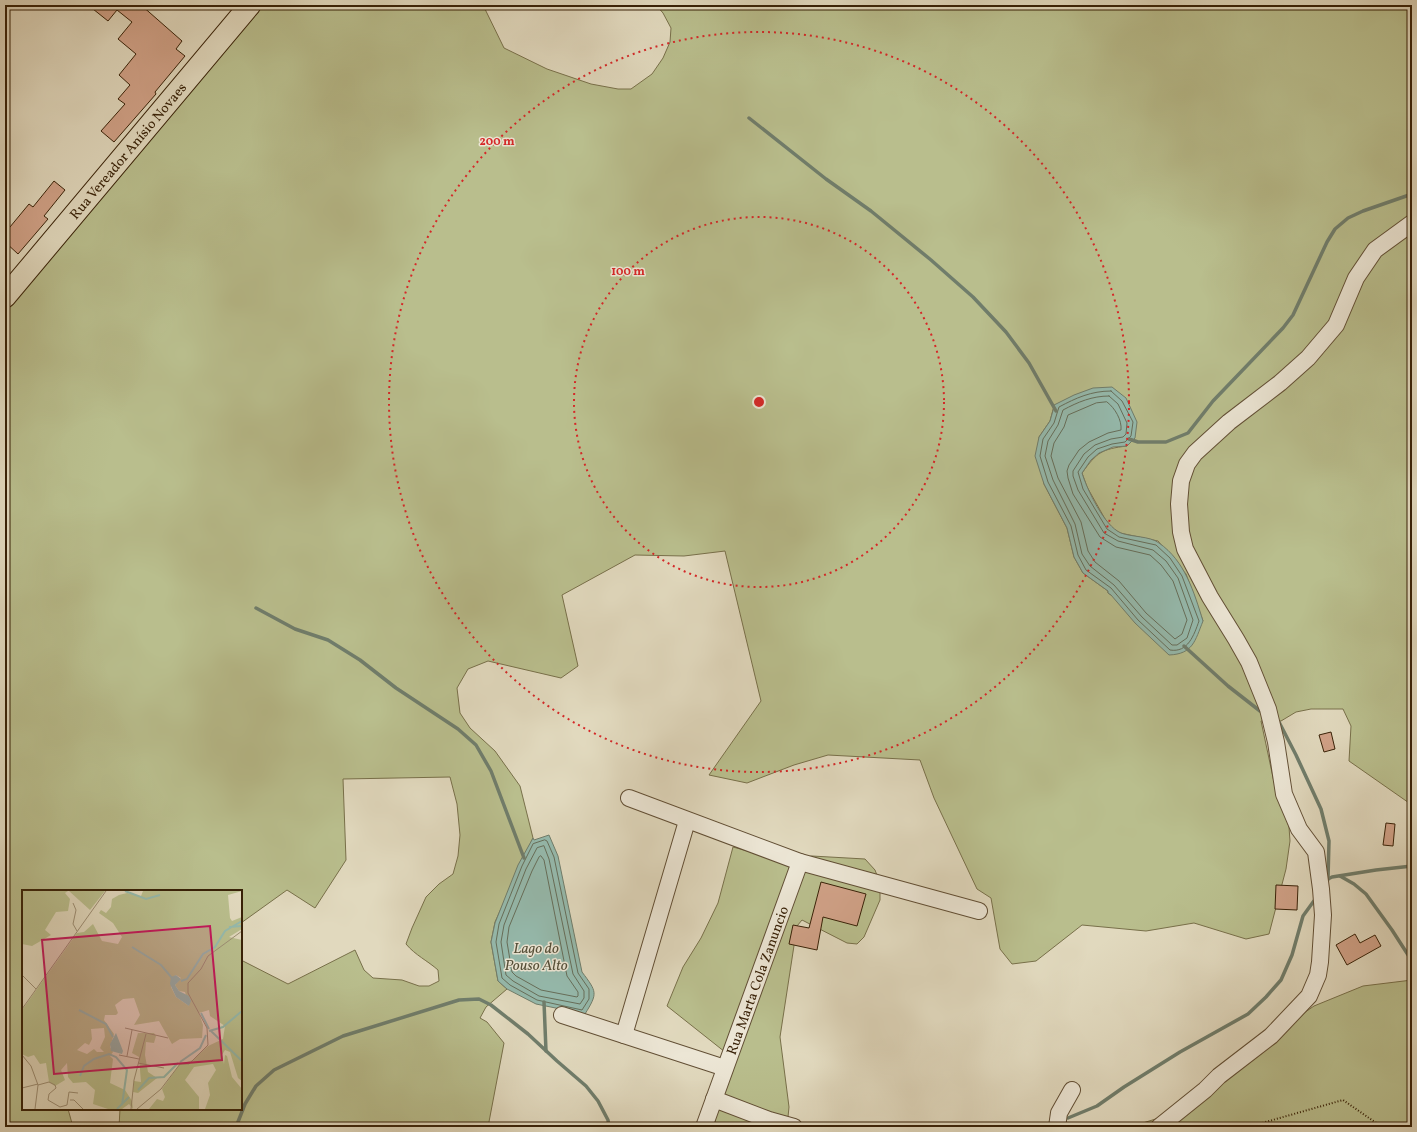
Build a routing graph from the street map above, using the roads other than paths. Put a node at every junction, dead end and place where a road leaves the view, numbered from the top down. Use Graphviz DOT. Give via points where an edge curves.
graph roads {
  1 [pos="250,5"];
  2 [pos="1412,223"];
  3 [pos="5,297"];
  4 [pos="628,798"];
  5 [pos="687,821"];
  6 [pos="800,862"];
  7 [pos="979,911"];
  8 [pos="562,1015"];
  9 [pos="624,1035"];
  10 [pos="725,1068"];
  11 [pos="1072,1090"];
  12 [pos="714,1099"];
  13 [pos="704,1127"];
  14 [pos="794,1127"];
  15 [pos="1057,1127"];
  16 [pos="1159,1127"];
  1 -- 3 [label="main road, Rua Vereador Anísio Novaes"];
  2 -- 16 [label="street" via="1375,250 1356,278 1336,325 1308,358 1195,453 1187,464 1182,481 1179,504 1185,549 1210,597 1236,638 1268,709 1284,794 1299,829 1316,852 1323,915 1318,975 1309,996 1271,1036"];
  4 -- 5 [label="street"];
  5 -- 6 [label="street"];
  5 -- 9 [label="street"];
  6 -- 7 [label="street"];
  6 -- 10 [label="street, Rua Marta Cola Zanuncio"];
  8 -- 9 [label="street"];
  9 -- 10 [label="street"];
  10 -- 12 [label="street, Rua Marta Cola Zanuncio"];
  11 -- 15 [label="street" via="1059,1113"];
  12 -- 13 [label="street, Rua Marta Cola Zanuncio"];
  12 -- 14 [label="street"];
}
